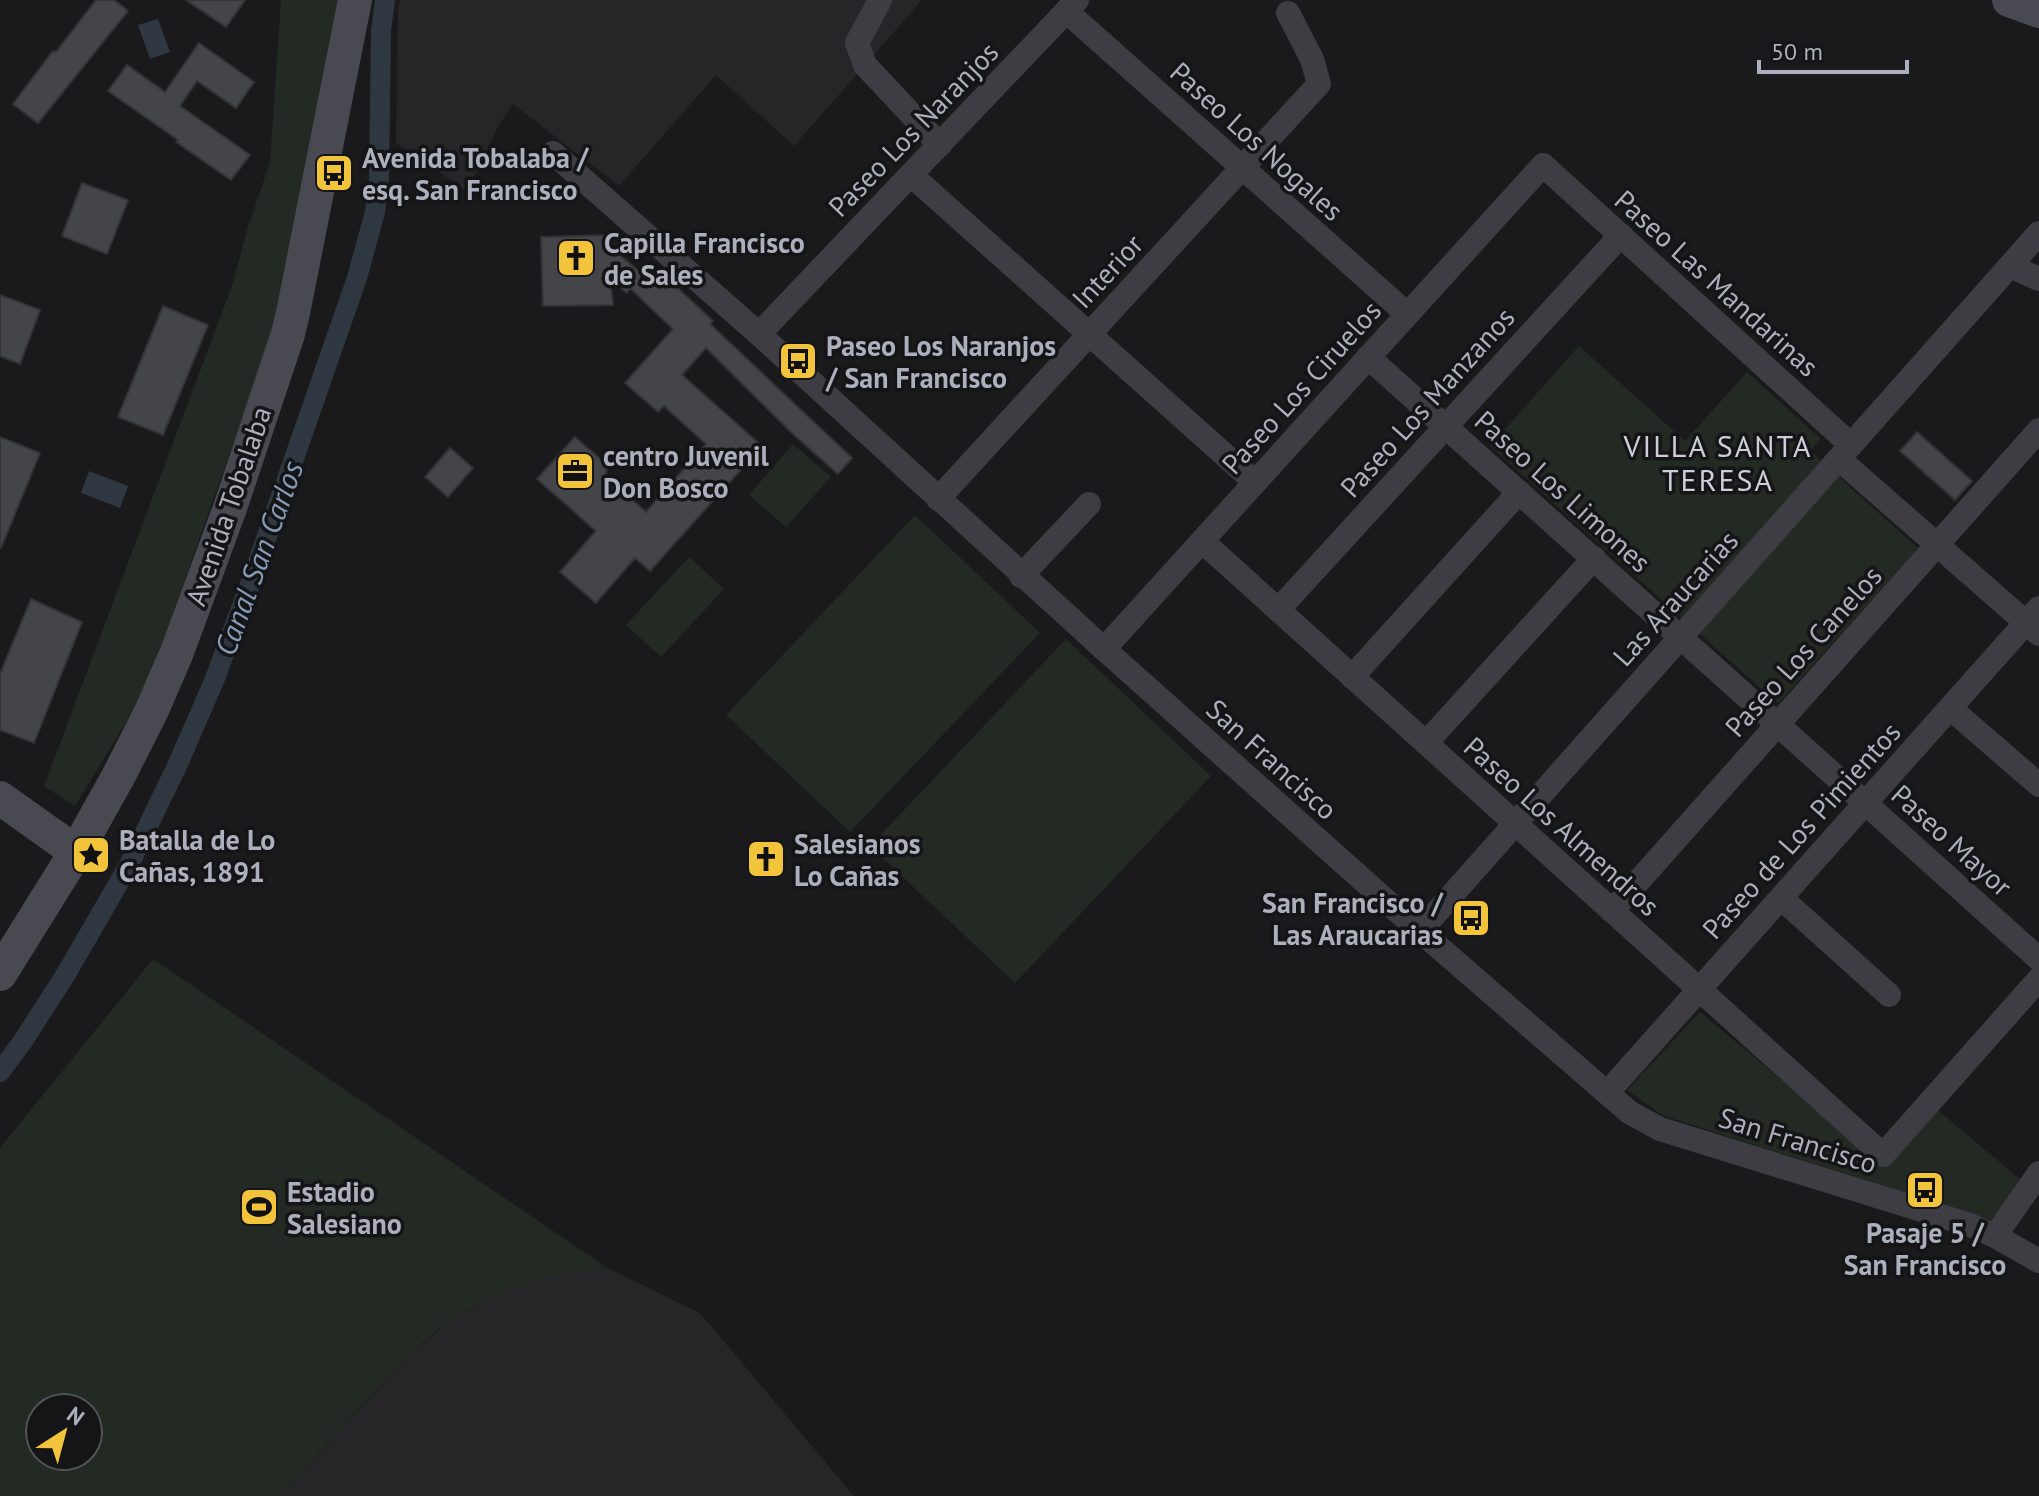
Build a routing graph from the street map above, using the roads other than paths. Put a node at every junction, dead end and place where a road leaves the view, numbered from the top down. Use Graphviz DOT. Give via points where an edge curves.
graph roads {
  1 [pos="355,0"];
  2 [pos="880,0"];
  3 [pos="2009,0"];
  4 [pos="1072,6"];
  5 [pos="2039,11"];
  6 [pos="1288,13"];
  7 [pos="940,145"];
  8 [pos="553,153"];
  9 [pos="1543,165"];
  10 [pos="1242,168"];
  11 [pos="911,175"];
  12 [pos="2039,233"];
  13 [pos="1621,235"];
  14 [pos="2010,266"];
  15 [pos="2039,279"];
  16 [pos="1407,314"];
  17 [pos="759,334"];
  18 [pos="1090,334"];
  19 [pos="1368,357"];
  20 [pos="1446,426"];
  21 [pos="2039,430"];
  22 [pos="1845,452"];
  23 [pos="1255,482"];
  24 [pos="1519,492"];
  25 [pos="938,499"];
  26 [pos="1089,504"];
  27 [pos="1202,541"];
  28 [pos="1937,545"];
  29 [pos="1594,558"];
  30 [pos="1021,576"];
  31 [pos="1278,610"];
  32 [pos="2035,622"];
  33 [pos="1681,637"];
  34 [pos="1104,649"];
  35 [pos="1352,677"];
  36 [pos="1950,708"];
  37 [pos="1778,724"];
  38 [pos="1426,743"];
  39 [pos="2039,785"];
  40 [pos="0,798"];
  41 [pos="1866,803"];
  42 [pos="1515,824"];
  43 [pos="76,852"];
  44 [pos="1781,898"];
  45 [pos="1612,911"];
  46 [pos="1420,931"];
  47 [pos="2039,959"];
  48 [pos="0,974"];
  49 [pos="2039,979"];
  50 [pos="1699,989"];
  51 [pos="1889,995"];
  52 [pos="1607,1093"];
  53 [pos="2039,1173"];
  54 [pos="1995,1236"];
  55 [pos="2039,1261"];
  1 -- 43 [label="main road, Avenida Tobalaba" via="288,334 168,673"];
  2 -- 7 [label="street" via="857,43 865,65"];
  3 -- 5 [label="main road"];
  4 -- 7 [label="street, Paseo Los Naranjos"];
  4 -- 10 [label="street, Paseo Los Nogales"];
  6 -- 10 [label="street, Interior" via="1319,84"];
  7 -- 11 [label="street, Paseo Los Naranjos"];
  8 -- 17 [label="street, San Francisco"];
  9 -- 13 [label="street, Paseo Las Mandarinas"];
  9 -- 16 [label="street, Paseo Los Ciruelos"];
  10 -- 16 [label="street, Paseo Los Nogales"];
  10 -- 18 [label="street, Interior"];
  11 -- 17 [label="street, Paseo Los Naranjos"];
  11 -- 18 [label="street"];
  12 -- 14 [label="street, Las Araucarias"];
  13 -- 20 [label="street, Paseo Los Manzanos"];
  13 -- 22 [label="street, Paseo Las Mandarinas"];
  14 -- 15 [label="street"];
  14 -- 22 [label="street, Las Araucarias"];
  16 -- 19 [label="street, Paseo Los Ciruelos"];
  17 -- 25 [label="street, San Francisco"];
  18 -- 23 [label="street"];
  18 -- 25 [label="street, Interior"];
  19 -- 20 [label="street, Paseo Los Limones"];
  19 -- 23 [label="street, Paseo Los Ciruelos"];
  20 -- 24 [label="street, Paseo Los Limones"];
  20 -- 31 [label="street, Paseo Los Manzanos"];
  21 -- 28 [label="street, Paseo Los Canelos"];
  22 -- 28 [label="street, Paseo Las Mandarinas"];
  22 -- 33 [label="street, Las Araucarias"];
  23 -- 27 [label="street, Paseo Los Ciruelos"];
  24 -- 29 [label="street, Paseo Los Limones"];
  24 -- 35 [label="street"];
  25 -- 30 [label="street, San Francisco"];
  26 -- 30 [label="street"];
  27 -- 31 [label="street, Paseo Los Almendros"];
  27 -- 34 [label="street, Paseo Los Ciruelos"];
  28 -- 32 [label="street, Paseo Las Mandarinas"];
  28 -- 37 [label="street, Paseo Los Canelos"];
  29 -- 33 [label="street, Paseo Los Limones"];
  29 -- 38 [label="street"];
  30 -- 34 [label="street, San Francisco"];
  31 -- 35 [label="street, Paseo Los Almendros"];
  32 -- 36 [label="street, Paseo de Los Pimientos"];
  33 -- 37 [label="street, Paseo Mayor"];
  33 -- 42 [label="street, Las Araucarias"];
  34 -- 46 [label="street, San Francisco"];
  35 -- 38 [label="street, Paseo Los Almendros"];
  36 -- 39 [label="street"];
  36 -- 41 [label="street, Paseo de Los Pimientos"];
  37 -- 41 [label="street, Paseo Mayor"];
  37 -- 45 [label="street, Paseo Los Canelos"];
  38 -- 42 [label="street, Paseo Los Almendros"];
  40 -- 43 [label="main road"];
  41 -- 44 [label="street, Paseo de Los Pimientos"];
  41 -- 47 [label="street, Paseo Mayor"];
  42 -- 45 [label="street, Paseo Los Almendros"];
  42 -- 46 [label="street, Las Araucarias"];
  43 -- 48 [label="main road, Avenida Tobalaba"];
  44 -- 50 [label="street, Paseo de Los Pimientos"];
  44 -- 51 [label="street"];
  45 -- 50 [label="street, Paseo Los Almendros"];
  46 -- 52 [label="street, San Francisco"];
  49 -- 50 [label="street, Paseo Los Almendros" via="1883,1155"];
  50 -- 52 [label="street, Paseo de Los Pimientos"];
  52 -- 54 [label="street, San Francisco" via="1660,1129"];
  53 -- 54 [label="street"];
  54 -- 55 [label="street, San Francisco"];
}
